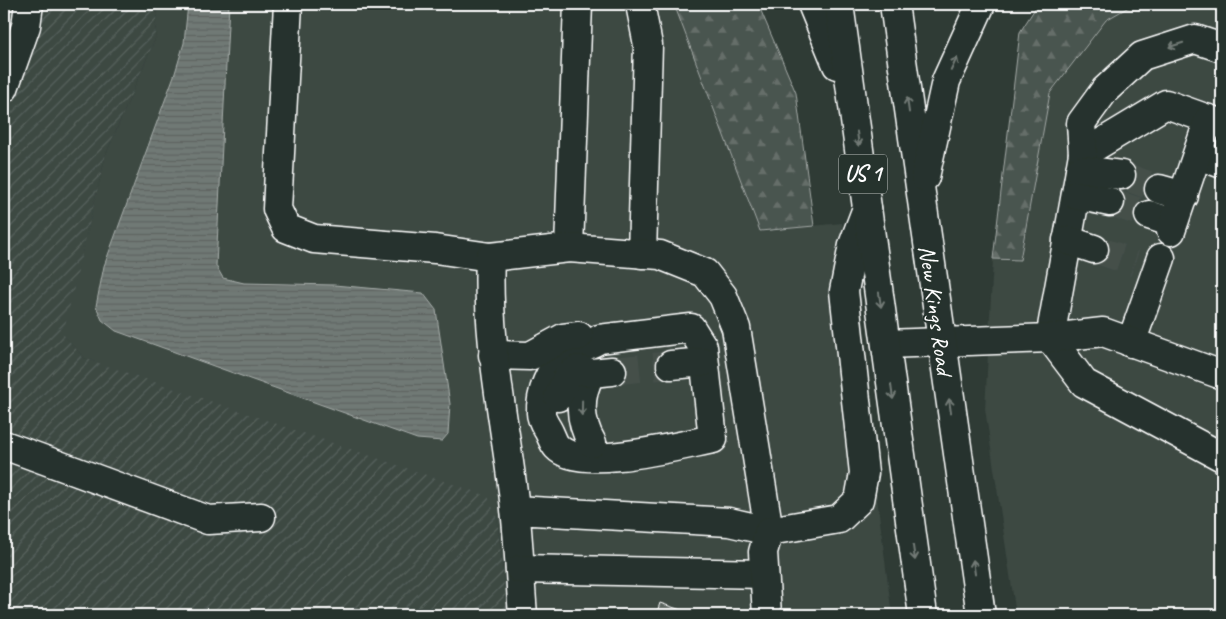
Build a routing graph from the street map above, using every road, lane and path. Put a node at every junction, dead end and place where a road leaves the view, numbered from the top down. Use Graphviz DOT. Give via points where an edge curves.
graph roads {
  1 [pos="29,4"];
  2 [pos="288,4"];
  3 [pos="578,4"];
  4 [pos="640,4"];
  5 [pos="812,4"];
  6 [pos="839,4"];
  7 [pos="894,4"];
  8 [pos="982,4"];
  9 [pos="1222,48"];
  10 [pos="4,88"];
  11 [pos="853,105"];
  12 [pos="1216,122"];
  13 [pos="1210,159"];
  14 [pos="1080,173"];
  15 [pos="1121,175"];
  16 [pos="921,196"];
  17 [pos="1110,202"];
  18 [pos="867,208"];
  19 [pos="1164,223"];
  20 [pos="1067,240"];
  21 [pos="569,248"];
  22 [pos="1094,249"];
  23 [pos="642,254"];
  24 [pos="490,257"];
  25 [pos="1151,264"];
  26 [pos="738,338"];
  27 [pos="1050,338"];
  28 [pos="599,339"];
  29 [pos="1131,343"];
  30 [pos="886,344"];
  31 [pos="940,344"];
  32 [pos="703,354"];
  33 [pos="494,364"];
  34 [pos="671,365"];
  35 [pos="602,372"];
  36 [pos="1222,376"];
  37 [pos="541,401"];
  38 [pos="4,445"];
  39 [pos="643,453"];
  40 [pos="1222,457"];
  41 [pos="515,510"];
  42 [pos="261,517"];
  43 [pos="769,531"];
  44 [pos="520,569"];
  45 [pos="764,574"];
  46 [pos="523,615"];
  47 [pos="767,615"];
  48 [pos="923,615"];
  49 [pos="981,615"];
  1 -- 10 [label="main road" via="26,26"];
  2 -- 24 [label="main road" via="277,209 286,228 314,239"];
  3 -- 21 [label="main road"];
  4 -- 23 [label="main road" via="648,45"];
  5 -- 11 [label="main road"];
  6 -- 11 [label="main road, US 1"];
  16 -- 7 [label="main road, New Kings Road / US 1, one-way"];
  16 -- 8 [label="main road, one-way" via="946,81"];
  9 -- 14 [label="main road, one-way" via="1195,39 1142,56 1105,90 1082,122"];
  11 -- 18 [label="main road, US 1, one-way"];
  12 -- 13 [label="main road"];
  12 -- 14 [label="main road" via="1166,104"];
  13 -- 19 [label="main road" via="1171,192"];
  14 -- 15 [label="main road"];
  14 -- 17 [label="main road"];
  14 -- 20 [label="main road"];
  16 -- 31 [label="main road, New Kings Road / US 1"];
  18 -- 30 [label="main road, US 1, one-way"];
  18 -- 43 [label="main road" via="853,245 844,291 864,473 859,500 839,519"];
  20 -- 22 [label="main road"];
  20 -- 27 [label="main road"];
  21 -- 23 [label="main road"];
  21 -- 24 [label="main road"];
  23 -- 26 [label="main road" via="660,255 705,273 723,296"];
  24 -- 33 [label="main road" via="488,294"];
  25 -- 29 [label="main road"];
  26 -- 32 [label="main road"];
  26 -- 43 [label="main road"];
  27 -- 29 [label="main road" via="1103,332"];
  27 -- 31 [label="main road"];
  27 -- 40 [label="main road" via="1084,382"];
  28 -- 32 [label="main road" via="691,328"];
  28 -- 33 [label="main road" via="590,334 563,338 530,356"];
  28 -- 37 [label="main road" via="591,346 565,355 548,379"];
  29 -- 36 [label="main road"];
  30 -- 31 [label="main road"];
  30 -- 48 [label="main road, US 1, one-way"];
  49 -- 31 [label="main road, New Kings Road / US 1, one-way"];
  32 -- 34 [label="main road"];
  32 -- 39 [label="main road" via="713,439"];
  33 -- 37 [label="main road" via="525,372 534,381"];
  33 -- 41 [label="main road"];
  35 -- 39 [label="main road, one-way" via="578,369 568,375 557,400 555,418 569,432 592,443"];
  37 -- 39 [label="main road" via="541,416 557,448 577,457"];
  38 -- 42 [label="main road" via="208,520"];
  41 -- 43 [label="main road" via="729,522"];
  41 -- 44 [label="main road"];
  43 -- 45 [label="main road" via="763,552"];
  44 -- 45 [label="main road"];
  44 -- 46 [label="main road"];
  45 -- 47 [label="main road"];
}
